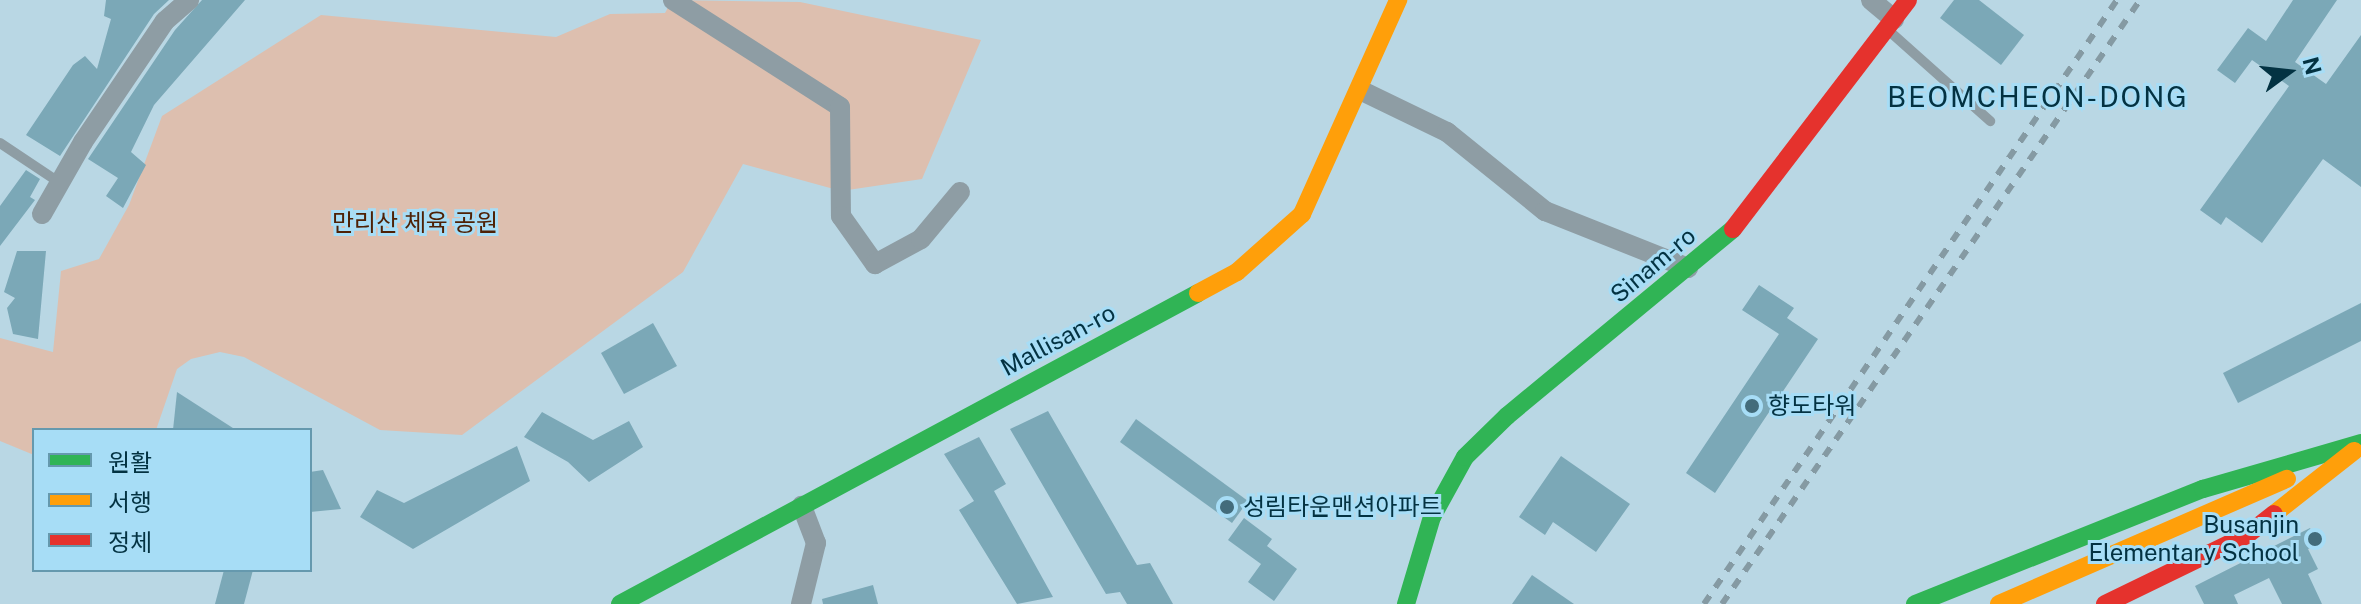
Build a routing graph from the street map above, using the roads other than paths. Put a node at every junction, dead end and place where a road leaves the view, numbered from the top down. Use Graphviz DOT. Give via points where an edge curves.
graph roads {
  1 [pos="189,0"];
  2 [pos="673,0"];
  3 [pos="1398,0"];
  4 [pos="1871,0"];
  5 [pos="1908,0"];
  6 [pos="1890,24"];
  7 [pos="1360,90"];
  8 [pos="1990,121"];
  9 [pos="0,143"];
  10 [pos="60,183"];
  11 [pos="960,192"];
  12 [pos="42,214"];
  13 [pos="1688,268"];
  14 [pos="2361,444"];
  15 [pos="802,506"];
  16 [pos="1432,517"];
  17 [pos="620,604"];
  18 [pos="801,604"];
  19 [pos="1406,604"];
  20 [pos="1428,604"];
  21 [pos="1915,604"];
  22 [pos="1999,604"];
  23 [pos="2105,604"];
  1 -- 10 [label="street" via="165,21"];
  2 -- 11 [label="street" via="840,107 841,216 875,264 921,239"];
  3 -- 7 [label="main road, Mallisan-ro"];
  4 -- 6 [label="street"];
  5 -- 6 [label="main road, Sinam-ro"];
  6 -- 8 [label="lane"];
  6 -- 13 [label="main road, Sinam-ro" via="1742,222"];
  7 -- 13 [label="street" via="1447,132 1545,211"];
  7 -- 15 [label="main road, Mallisan-ro" via="1302,214 1237,272"];
  9 -- 10 [label="lane"];
  10 -- 12 [label="street"];
  13 -- 16 [label="main road, Sinam-ro" via="1465,457"];
  14 -- 21 [label="main road" via="2203,489"];
  14 -- 22 [label="main road" via="2211,516"];
  14 -- 23 [label="main road" via="2247,535"];
  15 -- 17 [label="main road, Mallisan-ro"];
  15 -- 18 [label="street" via="816,543"];
  16 -- 19 [label="main road"];
  16 -- 20 [label="main road"];
}
